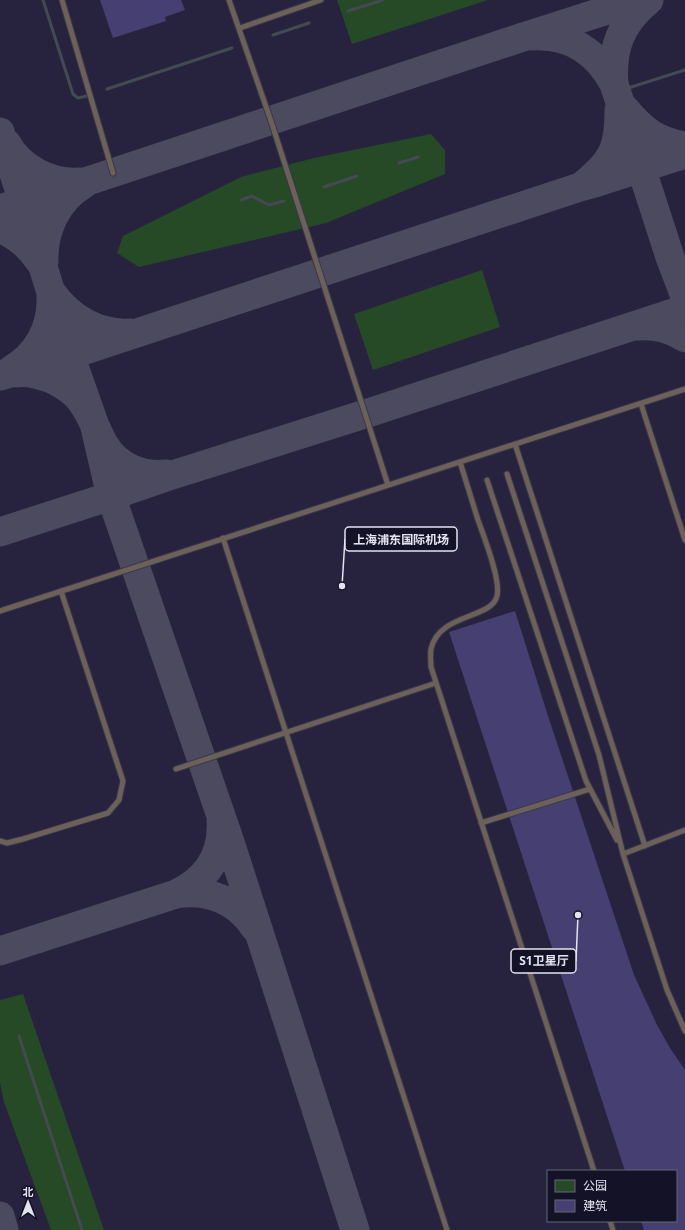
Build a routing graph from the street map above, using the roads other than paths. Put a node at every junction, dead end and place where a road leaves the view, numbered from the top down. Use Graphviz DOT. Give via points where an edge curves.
graph roads {
  1 [pos="62,0"];
  2 [pos="229,0"];
  3 [pos="321,0"];
  4 [pos="240,28"];
  5 [pos="113,173"];
  6 [pos="685,389"];
  7 [pos="641,404"];
  8 [pos="515,444"];
  9 [pos="460,462"];
  10 [pos="507,474"];
  11 [pos="487,480"];
  12 [pos="388,485"];
  13 [pos="223,538"];
  14 [pos="685,540"];
  15 [pos="61,591"];
  16 [pos="0,611"];
  17 [pos="436,683"];
  18 [pos="286,732"];
  19 [pos="176,768"];
  20 [pos="590,789"];
  21 [pos="481,823"];
  22 [pos="685,830"];
  23 [pos="0,840"];
  24 [pos="645,846"];
  25 [pos="623,854"];
  26 [pos="685,1031"];
  27 [pos="594,1170"];
  28 [pos="448,1230"];
  1 -- 5 [label="lane"];
  2 -- 4 [label="lane"];
  3 -- 4 [label="lane"];
  4 -- 12 [label="lane"];
  6 -- 7 [label="lane"];
  7 -- 8 [label="lane"];
  7 -- 14 [label="lane"];
  8 -- 9 [label="lane"];
  8 -- 24 [label="lane"];
  9 -- 12 [label="lane"];
  9 -- 17 [label="lane" via="498,587 495,602 486,610 458,619 437,635 431,657"];
  10 -- 25 [label="lane" via="599,755"];
  11 -- 20 [label="lane"];
  12 -- 13 [label="lane"];
  13 -- 15 [label="lane"];
  13 -- 18 [label="lane"];
  15 -- 16 [label="lane"];
  15 -- 23 [label="lane" via="122,781 118,800 108,813 23,839 7,843"];
  17 -- 18 [label="lane"];
  17 -- 21 [label="lane"];
  18 -- 19 [label="lane"];
  18 -- 28 [label="lane"];
  20 -- 21 [label="lane"];
  20 -- 25 [label="lane" via="609,822"];
  21 -- 27 [label="lane"];
  22 -- 24 [label="lane"];
  24 -- 25 [label="lane"];
  25 -- 26 [label="lane" via="667,990"];
}
